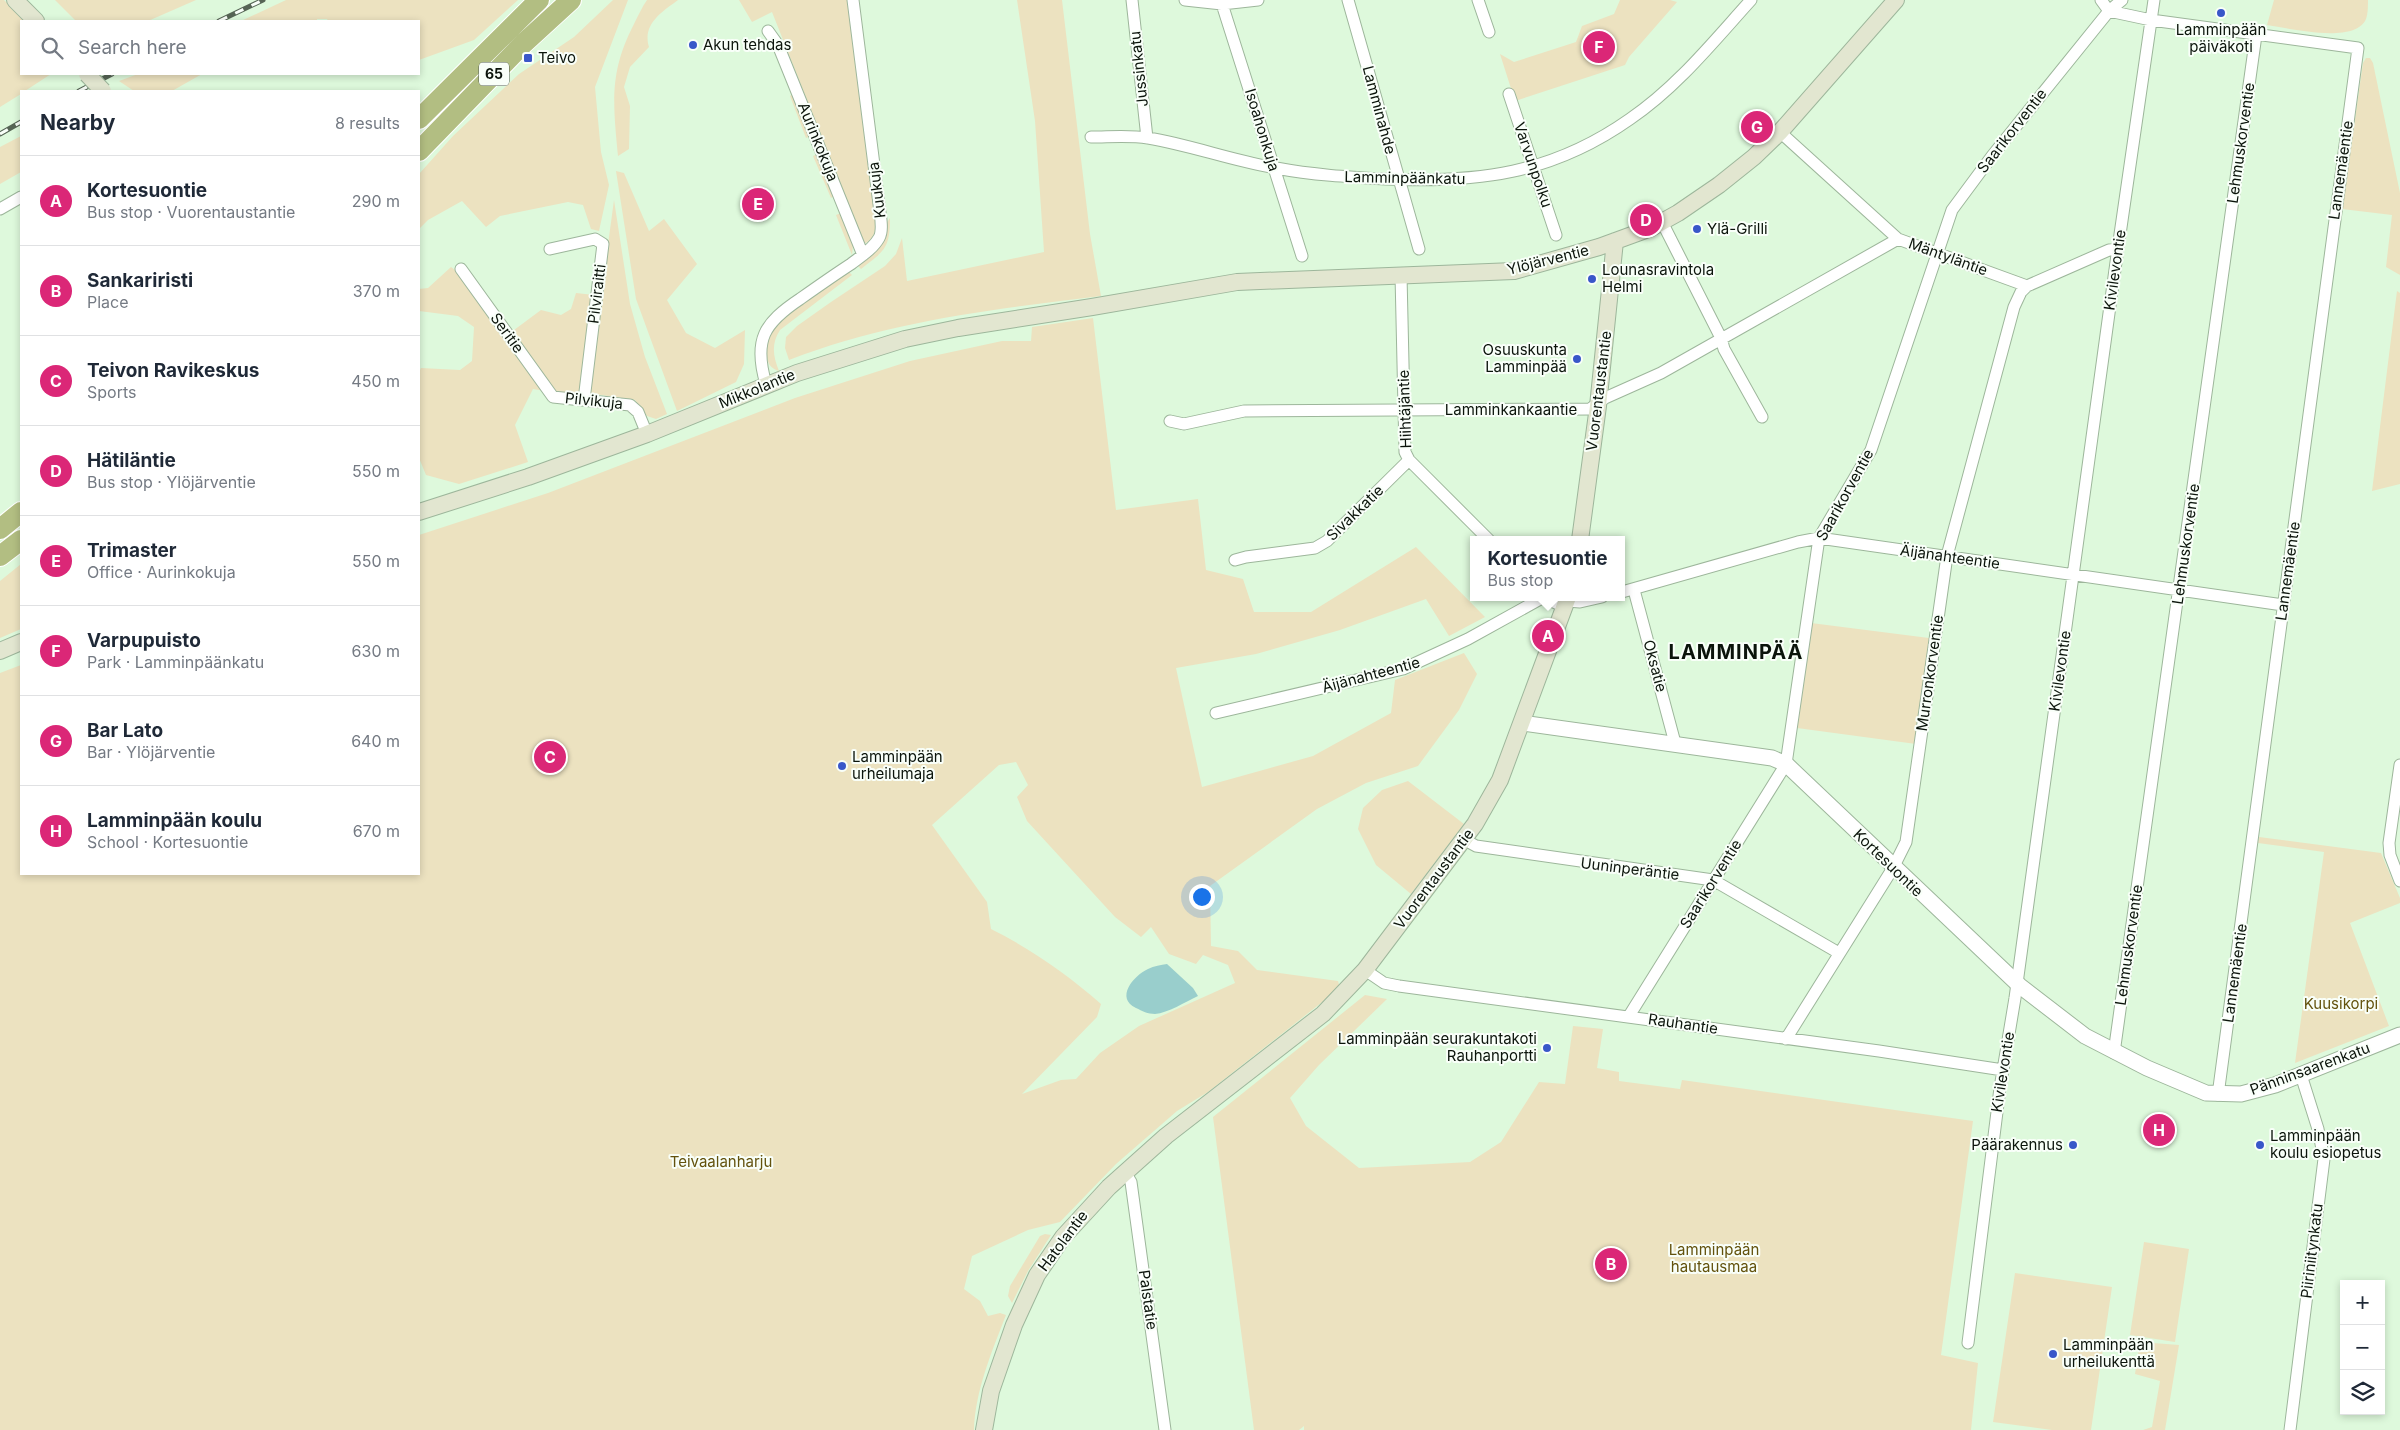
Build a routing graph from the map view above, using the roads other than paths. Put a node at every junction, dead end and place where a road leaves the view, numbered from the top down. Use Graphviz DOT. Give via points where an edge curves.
graph roads {
  1 [pos="15,0"];
  2 [pos="539,0"];
  3 [pos="571,0"];
  4 [pos="853,0"];
  5 [pos="1132,0"];
  6 [pos="1185,0"];
  7 [pos="1258,0"];
  8 [pos="1348,0"];
  9 [pos="1478,0"];
  10 [pos="1751,0"];
  11 [pos="1896,0"];
  12 [pos="2101,0"];
  13 [pos="2122,0"];
  14 [pos="2154,0"];
  15 [pos="1222,4"];
  16 [pos="2109,11"];
  17 [pos="35,20"];
  18 [pos="2150,20"];
  19 [pos="768,31"];
  20 [pos="1489,32"];
  21 [pos="2256,36"];
  22 [pos="88,75"];
  23 [pos="102,90"];
  24 [pos="1509,94"];
  25 [pos="420,118"];
  26 [pos="1780,132"];
  27 [pos="1091,136"];
  28 [pos="1147,138"];
  29 [pos="420,150"];
  30 [pos="1534,166"];
  31 [pos="1273,168"];
  32 [pos="1398,179"];
  33 [pos="20,198"];
  34 [pos="0,209"];
  35 [pos="1662,222"];
  36 [pos="1556,235"];
  37 [pos="1898,239"];
  38 [pos="1615,241"];
  39 [pos="550,249"];
  40 [pos="1419,249"];
  41 [pos="2118,249"];
  42 [pos="1937,254"];
  43 [pos="863,255"];
  44 [pos="1302,256"];
  45 [pos="461,269"];
  46 [pos="1401,275"];
  47 [pos="2027,286"];
  48 [pos="1106,305"];
  49 [pos="1722,338"];
  50 [pos="766,384"];
  51 [pos="553,397"];
  52 [pos="584,400"];
  53 [pos="1598,406"];
  54 [pos="1404,411"];
  55 [pos="1762,417"];
  56 [pos="1170,421"];
  57 [pos="647,434"];
  58 [pos="1409,460"];
  59 [pos="420,511"];
  60 [pos="20,513"];
  61 [pos="0,529"];
  62 [pos="1485,536"];
  63 [pos="1581,536"];
  64 [pos="1819,538"];
  65 [pos="20,541"];
  66 [pos="0,556"];
  67 [pos="1947,556"];
  68 [pos="1235,560"];
  69 [pos="2074,575"];
  70 [pos="2180,589"];
  71 [pos="1634,590"];
  72 [pos="1625,592"];
  73 [pos="1535,601"];
  74 [pos="1584,601"];
  75 [pos="1567,602"];
  76 [pos="2284,605"];
  77 [pos="20,642"];
  78 [pos="0,651"];
  79 [pos="1216,713"];
  80 [pos="1522,722"];
  81 [pos="1675,743"];
  82 [pos="1786,764"];
  83 [pos="2400,765"];
  84 [pos="1465,840"];
  85 [pos="1893,868"];
  86 [pos="1713,880"];
  87 [pos="2400,881"];
  88 [pos="1839,952"];
  89 [pos="1365,970"];
  90 [pos="2016,983"];
  91 [pos="1629,1016"];
  92 [pos="2400,1035"];
  93 [pos="1786,1039"];
  94 [pos="2114,1053"];
  95 [pos="2003,1070"];
  96 [pos="2301,1075"];
  97 [pos="2218,1095"];
  98 [pos="1213,1099"];
  99 [pos="1125,1172"];
  100 [pos="1968,1342"];
  101 [pos="984,1430"];
  102 [pos="1165,1430"];
  103 [pos="2290,1430"];
  1 -- 17 [label="main road"];
  2 -- 25 [label="highway, 65"];
  3 -- 29 [label="highway, 65" via="524,43"];
  4 -- 43 [label="street, Kuukuja" via="880,212 879,238"];
  5 -- 28 [label="street, Jussinkatu"];
  6 -- 15 [label="street"];
  7 -- 15 [label="street"];
  8 -- 32 [label="street, Lamminahde"];
  9 -- 20 [label="street"];
  10 -- 30 [label="street, Lamminpäänkatu" via="1685,73 1643,109 1595,141"];
  11 -- 26 [label="main road, Ylöjärventie"];
  12 -- 16 [label="street"];
  13 -- 16 [label="street, Saarikorventie"];
  14 -- 18 [label="street, Kivilevontie"];
  15 -- 31 [label="street, Isoahonkuja"];
  16 -- 18 [label="street"];
  16 -- 42 [label="street, Saarikorventie" via="1952,210"];
  18 -- 21 [label="street"];
  18 -- 41 [label="street, Kivilevontie"];
  19 -- 43 [label="street, Aurinkokuja" via="778,45"];
  21 -- 70 [label="street, Lehmuskorventie"];
  21 -- 76 [label="street, Lannemäentie" via="2358,48"];
  22 -- 23 [label="main road, bridge"];
  24 -- 30 [label="street, Varvunpolku"];
  26 -- 35 [label="main road, Ylöjärventie" via="1720,185"];
  26 -- 37 [label="street, Mäntyläntie"];
  27 -- 28 [label="street, Lamminpäänkatu"];
  28 -- 31 [label="street, Lamminpäänkatu"];
  30 -- 32 [label="street, Lamminpäänkatu" via="1471,179"];
  30 -- 36 [label="street, Varvunpolku"];
  31 -- 32 [label="street, Lamminpäänkatu" via="1321,176"];
  31 -- 44 [label="street, Isoahonkuja"];
  32 -- 40 [label="street, Lamminahde"];
  33 -- 34 [label="street"];
  35 -- 38 [label="main road, Ylöjärventie"];
  35 -- 49 [label="street"];
  37 -- 42 [label="street, Mäntyläntie"];
  37 -- 49 [label="street, Lamminkankaantie"];
  38 -- 46 [label="main road, Ylöjärventie" via="1514,271"];
  38 -- 53 [label="main road, Vuorentaustantie"];
  39 -- 52 [label="street, Pilviraitti" via="595,239 603,244"];
  41 -- 47 [label="street"];
  41 -- 69 [label="street, Kivilevontie"];
  42 -- 47 [label="street, Mäntyläntie"];
  42 -- 64 [label="street, Saarikorventie" via="1871,450"];
  43 -- 50 [label="street, Kuukuja" via="780,312 768,325 760,352"];
  45 -- 51 [label="street, Seritie"];
  46 -- 48 [label="main road, Ylöjärventie" via="1237,282"];
  46 -- 54 [label="street, Hiihtäjäntie"];
  47 -- 67 [label="street, Murronkorventie" via="2014,307"];
  48 -- 50 [label="main road, Mikkolantie" via="905,339"];
  49 -- 53 [label="street, Lamminkankaantie" via="1662,373 1605,398"];
  49 -- 55 [label="street" via="1724,349"];
  50 -- 57 [label="main road, Mikkolantie"];
  51 -- 52 [label="street, Pilvikuja"];
  52 -- 57 [label="street, Pilvikuja" via="630,405 638,412"];
  53 -- 54 [label="street, Lamminkankaantie" via="1590,409"];
  53 -- 63 [label="main road, Vuorentaustantie"];
  54 -- 56 [label="street, Lamminkankaantie" via="1244,412 1184,424"];
  54 -- 58 [label="street, Hiihtäjäntie" via="1404,452"];
  57 -- 59 [label="main road, Mikkolantie" via="510,483"];
  58 -- 62 [label="street, Hiihtäjäntie"];
  58 -- 68 [label="street, Sivakkatie" via="1328,541 1315,548"];
  60 -- 61 [label="highway"];
  64 -- 67 [label="street, Äijänahteentie"];
  64 -- 71 [label="street, Äijänahteentie"];
  64 -- 82 [label="street, Saarikorventie"];
  65 -- 66 [label="highway"];
  67 -- 69 [label="street, Äijänahteentie"];
  67 -- 85 [label="street, Murronkorventie" via="1909,831"];
  69 -- 70 [label="street, Äijänahteentie"];
  69 -- 90 [label="street, Kivilevontie"];
  70 -- 76 [label="street, Äijänahteentie"];
  70 -- 94 [label="street, Lehmuskorventie"];
  71 -- 72 [label="street, Äijänahteentie"];
  71 -- 81 [label="street, Oksatie"];
  73 -- 79 [label="street, Äijänahteentie" via="1468,640 1409,666"];
  74 -- 75 [label="street"];
  75 -- 80 [label="main road, Vuorentaustantie"];
  76 -- 97 [label="street, Lannemäentie"];
  77 -- 78 [label="main road"];
  80 -- 81 [label="street, Kortesuontie"];
  80 -- 84 [label="main road, Vuorentaustantie" via="1500,780"];
  81 -- 82 [label="street, Kortesuontie" via="1772,758"];
  82 -- 85 [label="street, Kortesuontie"];
  82 -- 86 [label="street, Saarikorventie"];
  83 -- 87 [label="street" via="2388,842"];
  84 -- 86 [label="street, Uuninperäntie" via="1476,846"];
  84 -- 89 [label="main road, Vuorentaustantie"];
  85 -- 88 [label="street, Murronkorventie"];
  85 -- 90 [label="street, Kortesuontie"];
  86 -- 88 [label="street, Uuninperäntie"];
  86 -- 91 [label="street, Saarikorventie"];
  88 -- 93 [label="street, Murronkorventie"];
  89 -- 91 [label="street, Rauhantie" via="1384,983 1399,986"];
  89 -- 98 [label="main road, Vuorentaustantie" via="1322,1014"];
  90 -- 94 [label="street, Kortesuontie" via="2085,1036"];
  90 -- 95 [label="street, Kivilevontie"];
  91 -- 93 [label="street, Rauhantie"];
  92 -- 96 [label="street, Pänninsaarenkatu"];
  93 -- 95 [label="street, Rauhantie"];
  94 -- 97 [label="street, Kortesuontie" via="2192,1088"];
  95 -- 100 [label="street, Kivilevontie"];
  96 -- 97 [label="street, Pänninsaarenkatu" via="2251,1092"];
  96 -- 103 [label="street, Piiriniitynkatu" via="2324,1159"];
  98 -- 99 [label="main road, Hatolantie"];
  99 -- 101 [label="main road, Hatolantie" via="1063,1236 1037,1275 1000,1362 987,1403"];
  99 -- 102 [label="street, Palstatie" via="1131,1182"];
}
